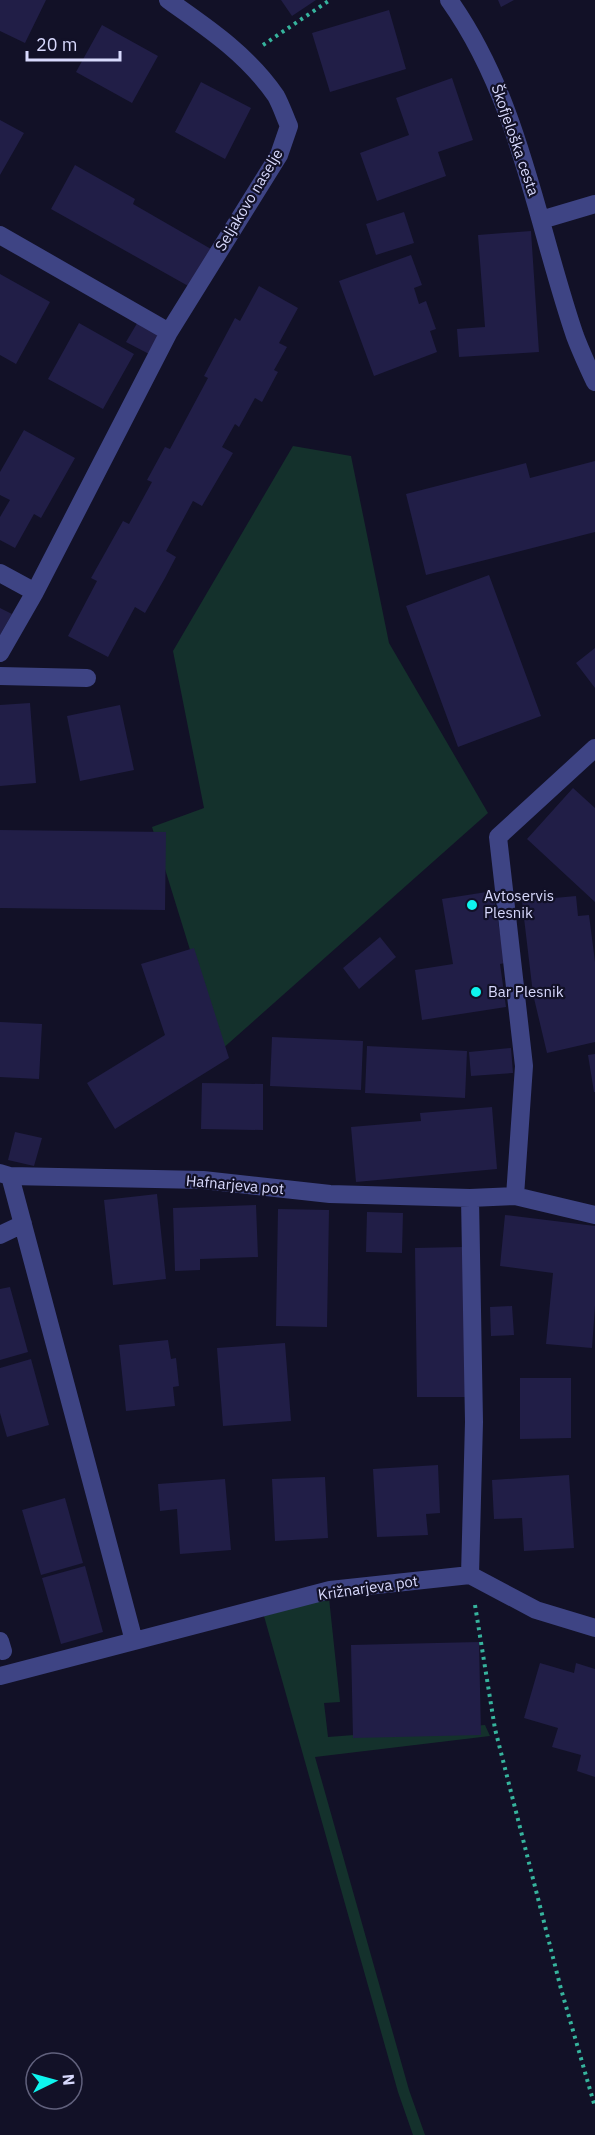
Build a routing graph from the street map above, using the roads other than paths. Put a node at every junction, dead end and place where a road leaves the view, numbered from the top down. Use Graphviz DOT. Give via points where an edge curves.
graph roads {
  1 [pos="168,0"];
  2 [pos="449,0"];
  3 [pos="595,204"];
  4 [pos="541,220"];
  5 [pos="0,235"];
  6 [pos="169,332"];
  7 [pos="595,382"];
  8 [pos="0,573"];
  9 [pos="35,592"];
  10 [pos="0,653"];
  11 [pos="0,676"];
  12 [pos="87,678"];
  13 [pos="595,748"];
  14 [pos="5,1174"];
  15 [pos="515,1196"];
  16 [pos="470,1198"];
  17 [pos="595,1215"];
  18 [pos="23,1224"];
  19 [pos="0,1235"];
  20 [pos="470,1575"];
  21 [pos="595,1628"];
  22 [pos="134,1641"];
  23 [pos="0,1676"];
  1 -- 6 [label="street, Seljakovo naselje" via="244,58 276,98 289,126 279,155"];
  2 -- 4 [label="street, Škofjeloška cesta" via="498,85"];
  3 -- 4 [label="street"];
  4 -- 7 [label="street, Škofjeloška cesta" via="576,337"];
  5 -- 6 [label="street"];
  6 -- 9 [label="street, Seljakovo naselje"];
  8 -- 9 [label="street"];
  9 -- 10 [label="street, Seljakovo naselje"];
  11 -- 12 [label="street"];
  13 -- 15 [label="street" via="498,837 524,1066"];
  14 -- 16 [label="street, Hafnarjeva pot" via="203,1180 330,1194"];
  14 -- 18 [label="street"];
  15 -- 16 [label="street, Hafnarjeva pot"];
  15 -- 17 [label="street, Hafnarjeva pot"];
  16 -- 20 [label="street" via="474,1422"];
  18 -- 19 [label="street"];
  18 -- 22 [label="street"];
  20 -- 21 [label="street" via="536,1610"];
  20 -- 22 [label="street, Križnarjeva pot" via="330,1590"];
  22 -- 23 [label="street, Križnarjeva pot"];
}
